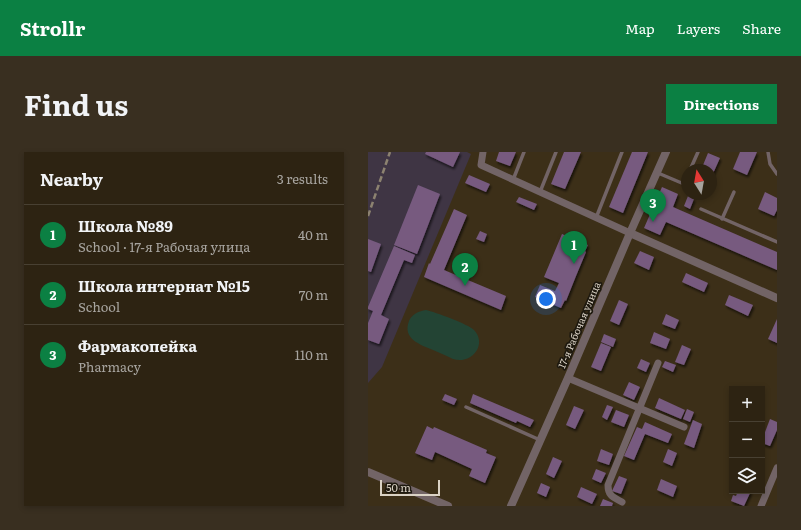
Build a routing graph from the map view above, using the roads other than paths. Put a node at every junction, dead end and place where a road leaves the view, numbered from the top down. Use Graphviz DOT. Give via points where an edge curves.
graph roads {
  1 [pos="483,152"];
  2 [pos="524,152"];
  3 [pos="556,152"];
  4 [pos="622,152"];
  5 [pos="666,152"];
  6 [pos="698,152"];
  7 [pos="768,152"];
  8 [pos="693,164"];
  9 [pos="657,172"];
  10 [pos="777,174"];
  11 [pos="513,180"];
  12 [pos="681,183"];
  13 [pos="540,192"];
  14 [pos="734,192"];
  15 [pos="701,210"];
  16 [pos="596,218"];
  17 [pos="722,219"];
  18 [pos="630,233"];
  19 [pos="777,242"];
  20 [pos="777,298"];
  21 [pos="658,363"];
  22 [pos="568,378"];
  23 [pos="466,407"];
  24 [pos="639,408"];
  25 [pos="684,427"];
  26 [pos="540,440"];
  27 [pos="777,468"];
  28 [pos="368,472"];
  29 [pos="622,502"];
  30 [pos="448,506"];
  31 [pos="511,506"];
  32 [pos="761,506"];
  1 -- 11 [label="street" via="481,165"];
  2 -- 11 [label="lane"];
  3 -- 13 [label="lane"];
  4 -- 16 [label="lane"];
  5 -- 9 [label="street, 17-я Рабочая улица"];
  6 -- 8 [label="lane"];
  7 -- 10 [label="lane" via="770,164"];
  9 -- 12 [label="lane"];
  9 -- 18 [label="street, 17-я Рабочая улица"];
  11 -- 13 [label="street"];
  13 -- 16 [label="street"];
  14 -- 17 [label="lane"];
  15 -- 17 [label="lane"];
  16 -- 18 [label="street"];
  17 -- 19 [label="lane"];
  18 -- 20 [label="street"];
  18 -- 22 [label="street, 17-я Рабочая улица"];
  21 -- 24 [label="street"];
  22 -- 24 [label="street"];
  22 -- 26 [label="street, 17-я Рабочая улица"];
  23 -- 26 [label="lane"];
  24 -- 25 [label="street"];
  24 -- 29 [label="street" via="608,485 610,495"];
  26 -- 31 [label="street, 17-я Рабочая улица"];
  27 -- 32 [label="street"];
  28 -- 30 [label="street"];
}
